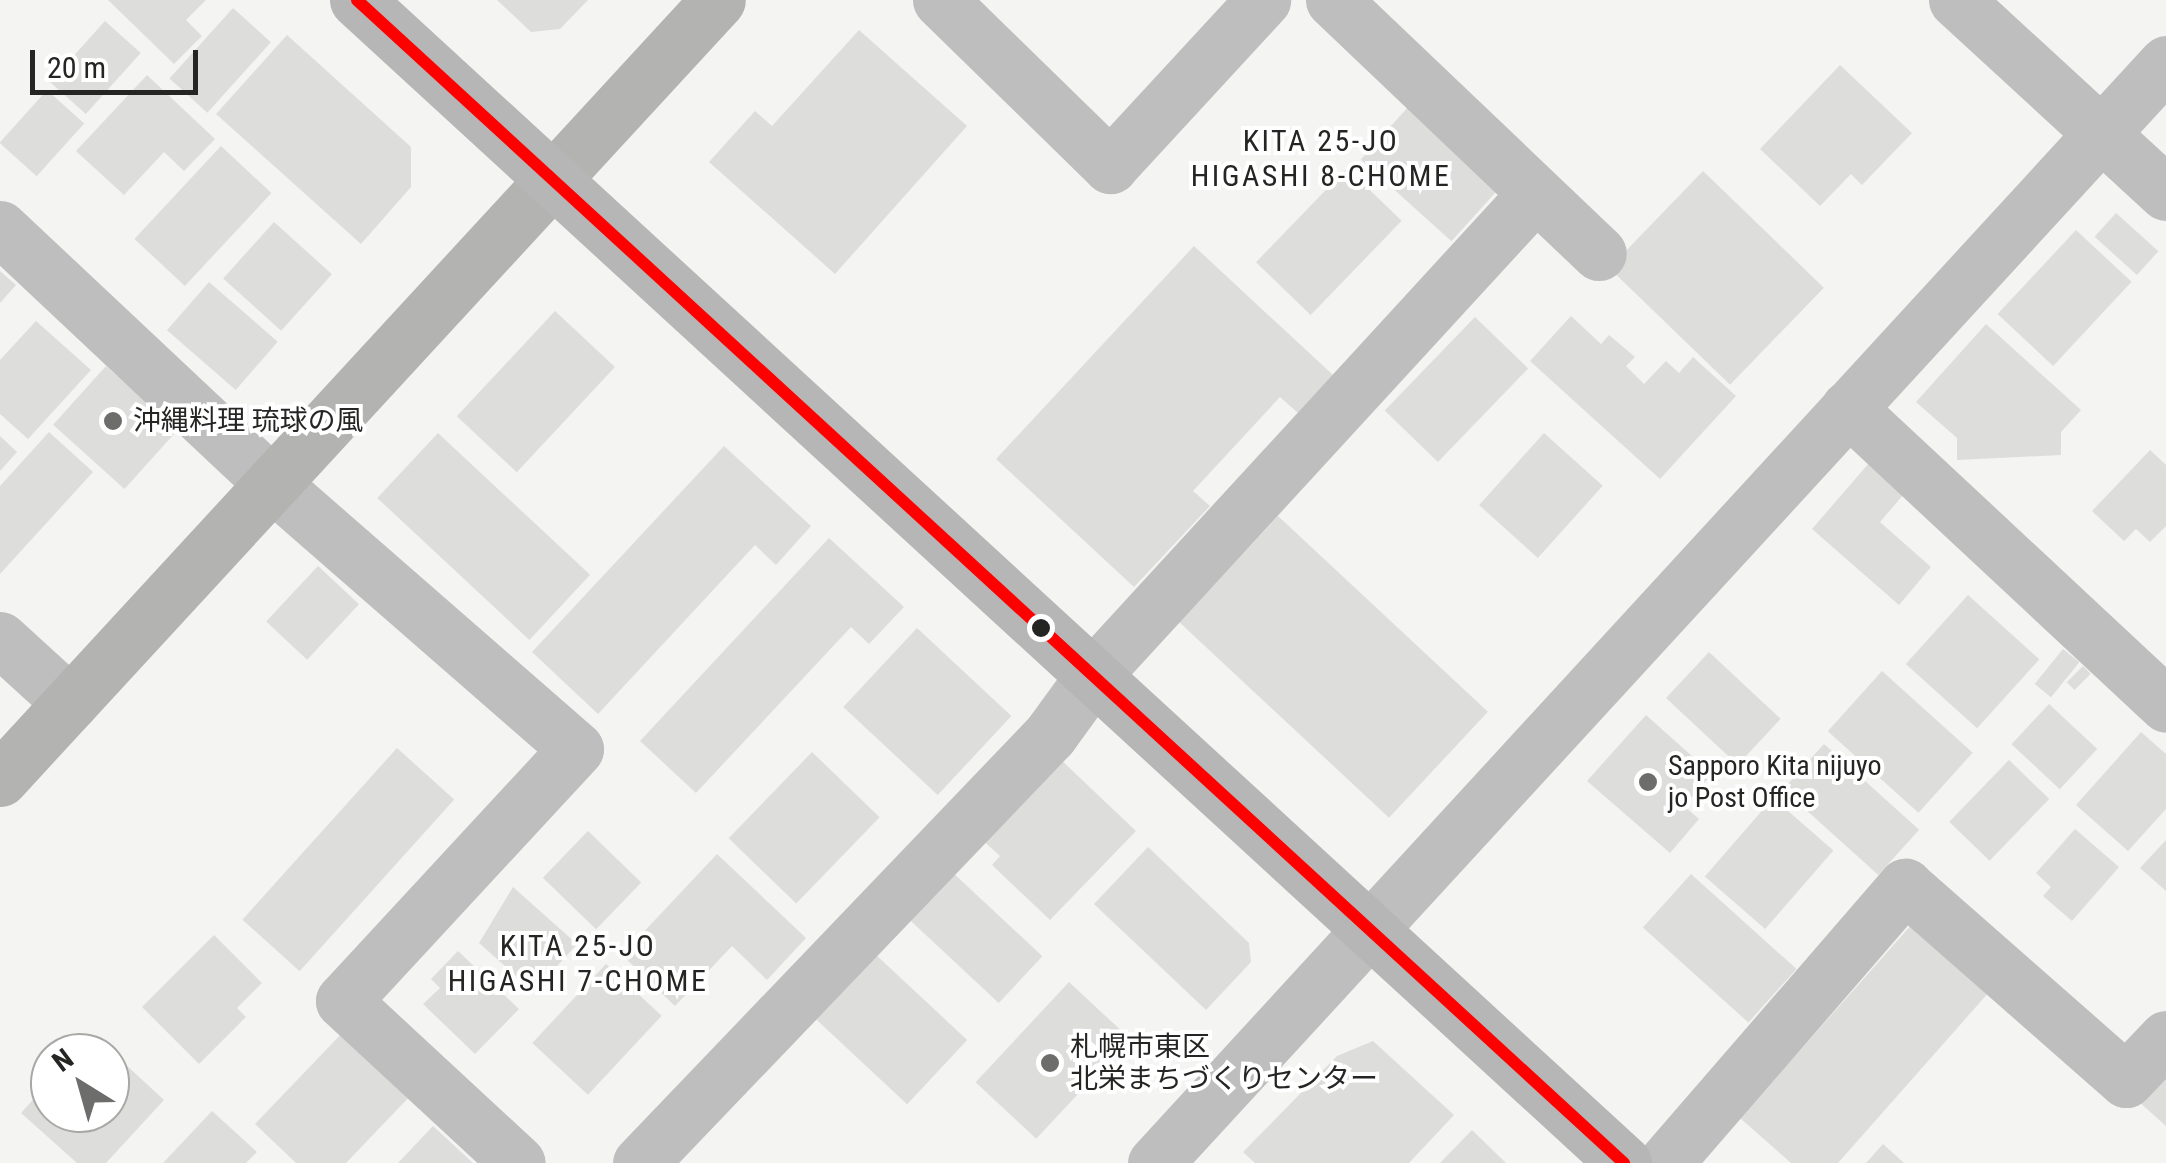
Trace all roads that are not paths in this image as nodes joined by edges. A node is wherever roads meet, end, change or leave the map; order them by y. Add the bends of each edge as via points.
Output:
1 (357, 0) edge
2 (718, 0) edge
3 (940, 0) edge
4 (1264, 0) edge
5 (1333, 0) edge
6 (1956, 0) edge
7 (2166, 63) edge
8 (2102, 133) junction
9 (552, 178) junction
10 (2166, 193) edge
11 (1535, 194) junction
12 (0, 228) edge
13 (1599, 253) dead end
14 (1848, 408) junction
15 (276, 488) junction
16 (0, 639) edge
17 (1094, 673) junction
18 (70, 703) junction
19 (2166, 706) edge
20 (0, 778) edge
21 (1369, 929) junction
22 (2166, 1038) edge
23 (518, 1163) edge
24 (640, 1163) edge
25 (1155, 1163) edge
26 (1624, 1163) edge
27 (1665, 1163) edge

1 - 9 main road
2 - 9 street
3 - 4 street via 1110,166
5 - 11 street
6 - 8 street
7 - 8 street
8 - 10 street
8 - 14 street
9 - 15 street
9 - 17 main road
11 - 13 street
11 - 17 street
12 - 15 street
14 - 19 street
14 - 21 street
15 - 18 street
15 - 23 street via 576,749 343,1001
16 - 18 street
17 - 21 main road
17 - 24 street via 1050,735
18 - 20 street
21 - 25 street
21 - 26 main road
22 - 27 street via 2126,1080 1905,886

